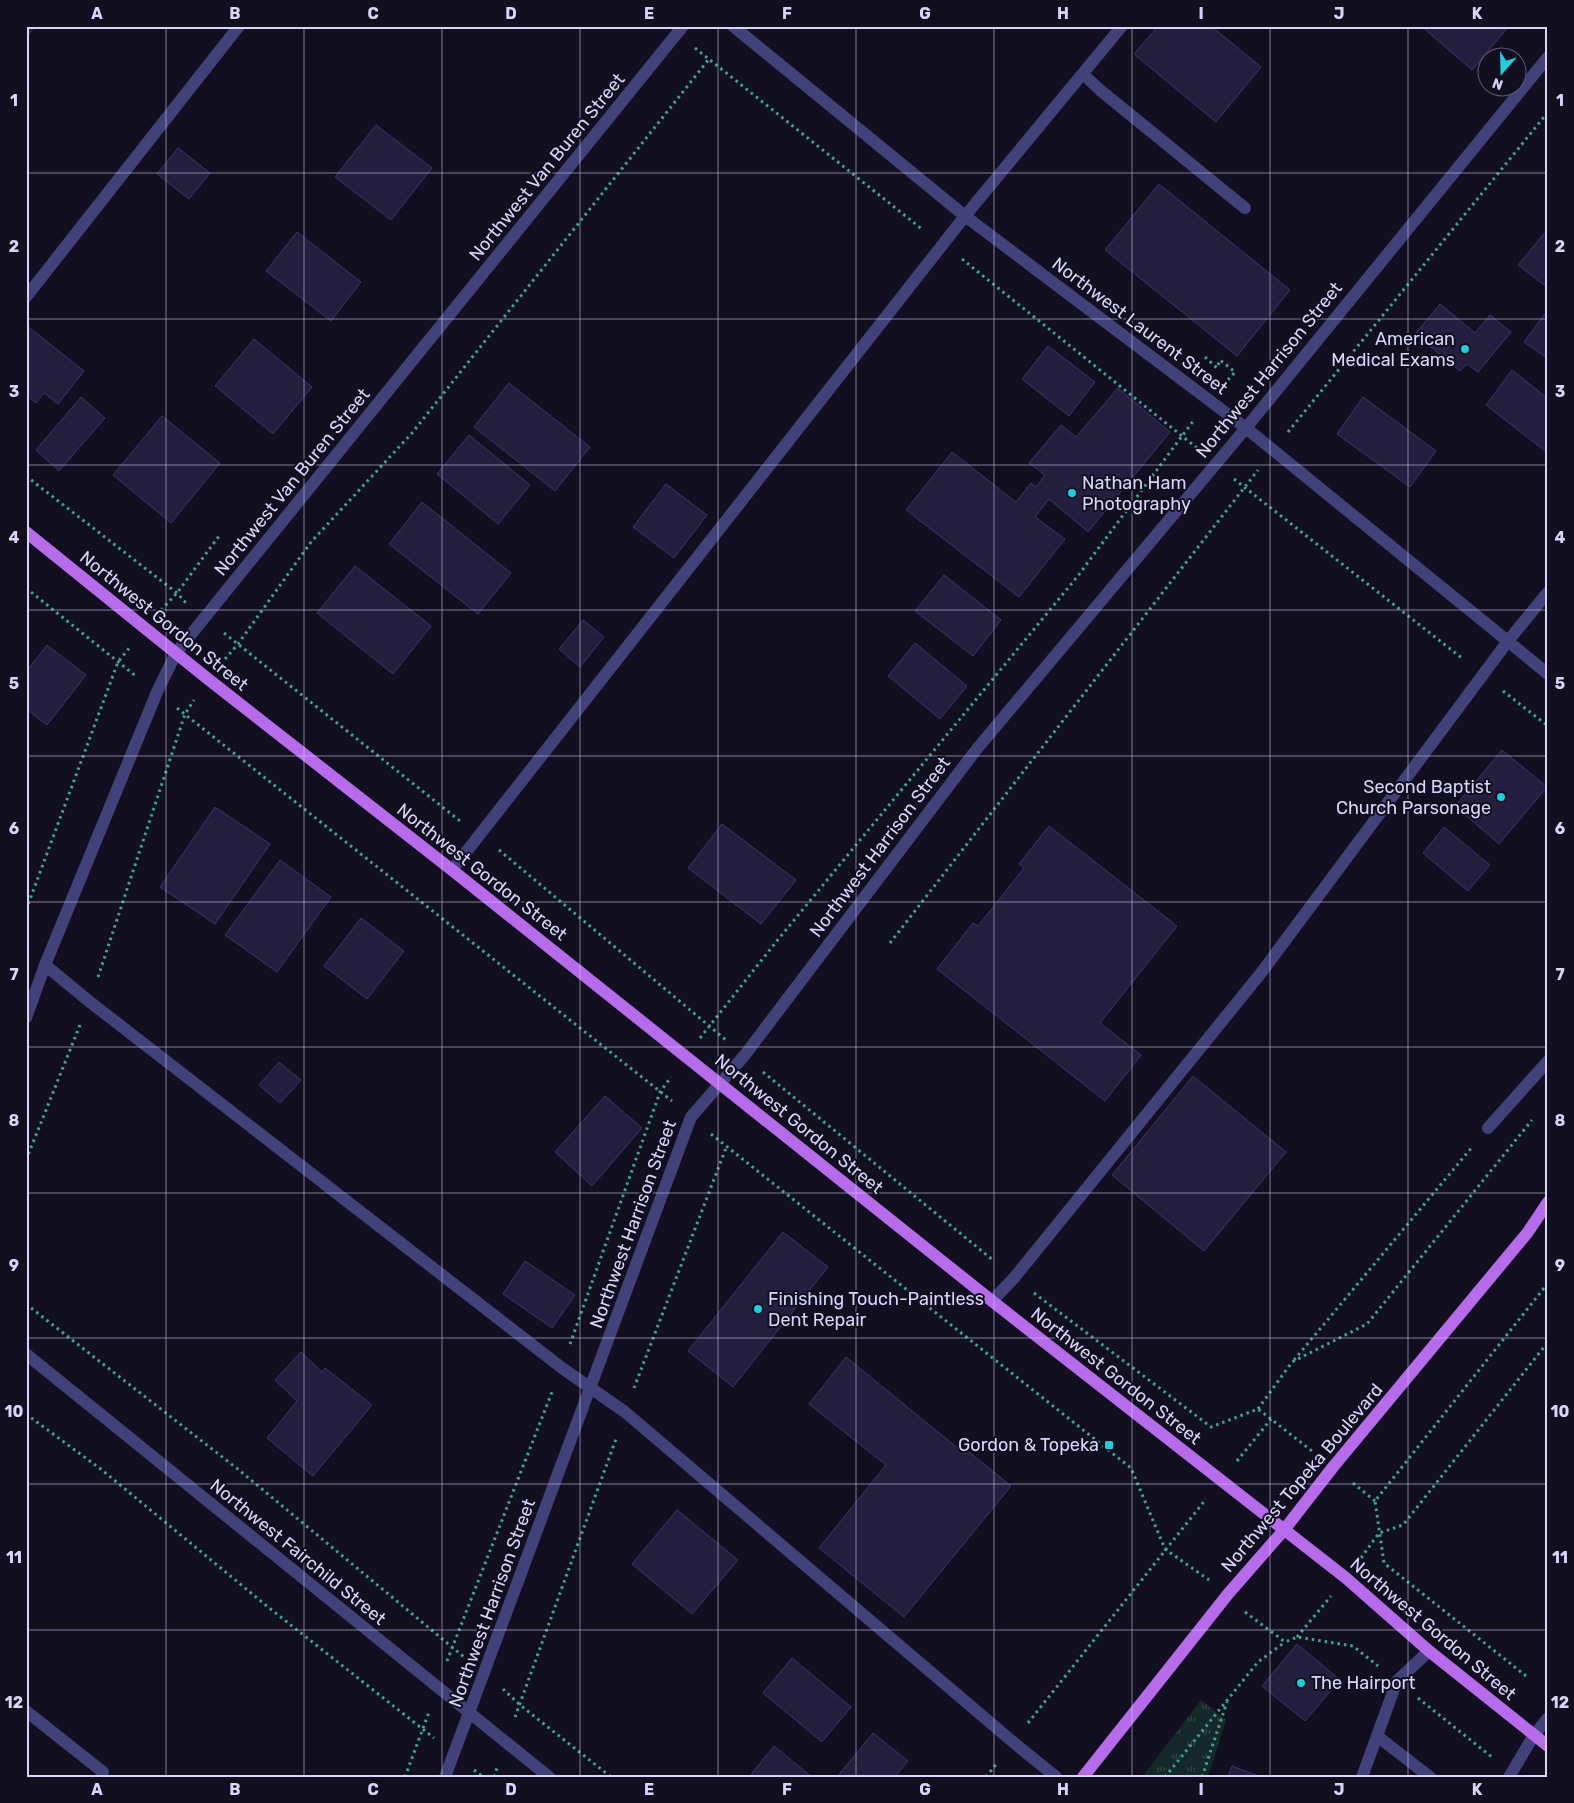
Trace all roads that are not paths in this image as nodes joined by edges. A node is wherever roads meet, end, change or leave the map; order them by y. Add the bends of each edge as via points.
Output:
1 (239, 26) edge
2 (733, 26) edge
3 (1122, 26) edge
4 (680, 30) edge
5 (1548, 57) edge
6 (1083, 74) junction
7 (1244, 208) dead end
8 (965, 216) junction
9 (26, 297) edge
10 (1246, 428) junction
11 (26, 532) edge
12 (1548, 592) edge
13 (1508, 641) junction
14 (176, 654) junction
15 (1548, 674) edge
16 (452, 870) junction
17 (45, 965) junction
18 (26, 1018) edge
19 (1548, 1061) edge
20 (719, 1082) junction
21 (1488, 1128) road end
22 (1548, 1202) edge
23 (992, 1301) junction
24 (26, 1354) edge
25 (591, 1387) junction
26 (1284, 1530) junction
27 (1428, 1651) junction
28 (26, 1711) edge
29 (470, 1713) junction
30 (1548, 1718) edge
31 (1534, 1735) junction
32 (1377, 1736) junction
33 (1548, 1746) edge
34 (105, 1775) edge
35 (445, 1777) edge
36 (549, 1777) edge
37 (1056, 1777) edge
38 (1083, 1777) edge
39 (1362, 1777) edge
40 (1430, 1777) edge
41 (1509, 1777) edge

1 - 9 street
2 - 8 street, Northwest Laurent Street
3 - 6 street
4 - 14 street, Northwest Van Buren Street
5 - 10 street, Northwest Harrison Street
6 - 7 street
6 - 8 street
8 - 10 street, Northwest Laurent Street
8 - 16 street
10 - 13 street, Northwest Laurent Street
10 - 20 street, Northwest Harrison Street via 976,750 744,1056
11 - 14 main road, Northwest Gordon Street
12 - 13 street
13 - 15 street, Northwest Laurent Street
13 - 23 street via 1261,973
14 - 16 main road, Northwest Gordon Street
14 - 17 street, Northwest Van Buren Street via 157,692
16 - 20 main road, Northwest Gordon Street
17 - 18 street, Northwest Van Buren Street
17 - 25 street via 562,1368
19 - 21 street
20 - 23 main road, Northwest Gordon Street
20 - 25 street, Northwest Harrison Street via 691,1117
22 - 26 main road, Northwest Topeka Boulevard via 1528,1232
23 - 26 main road, Northwest Gordon Street
24 - 29 street, Northwest Fairchild Street
25 - 29 street, Northwest Harrison Street
25 - 37 street via 625,1412
26 - 27 main road, Northwest Gordon Street via 1346,1578
26 - 38 main road, Northwest Topeka Boulevard via 1228,1594
27 - 31 main road, Northwest Gordon Street
27 - 32 street via 1397,1681
28 - 34 street
29 - 35 street, Northwest Harrison Street
29 - 36 street, Northwest Fairchild Street
30 - 31 street
31 - 33 main road, Northwest Gordon Street
31 - 41 street
32 - 39 street
32 - 40 street

